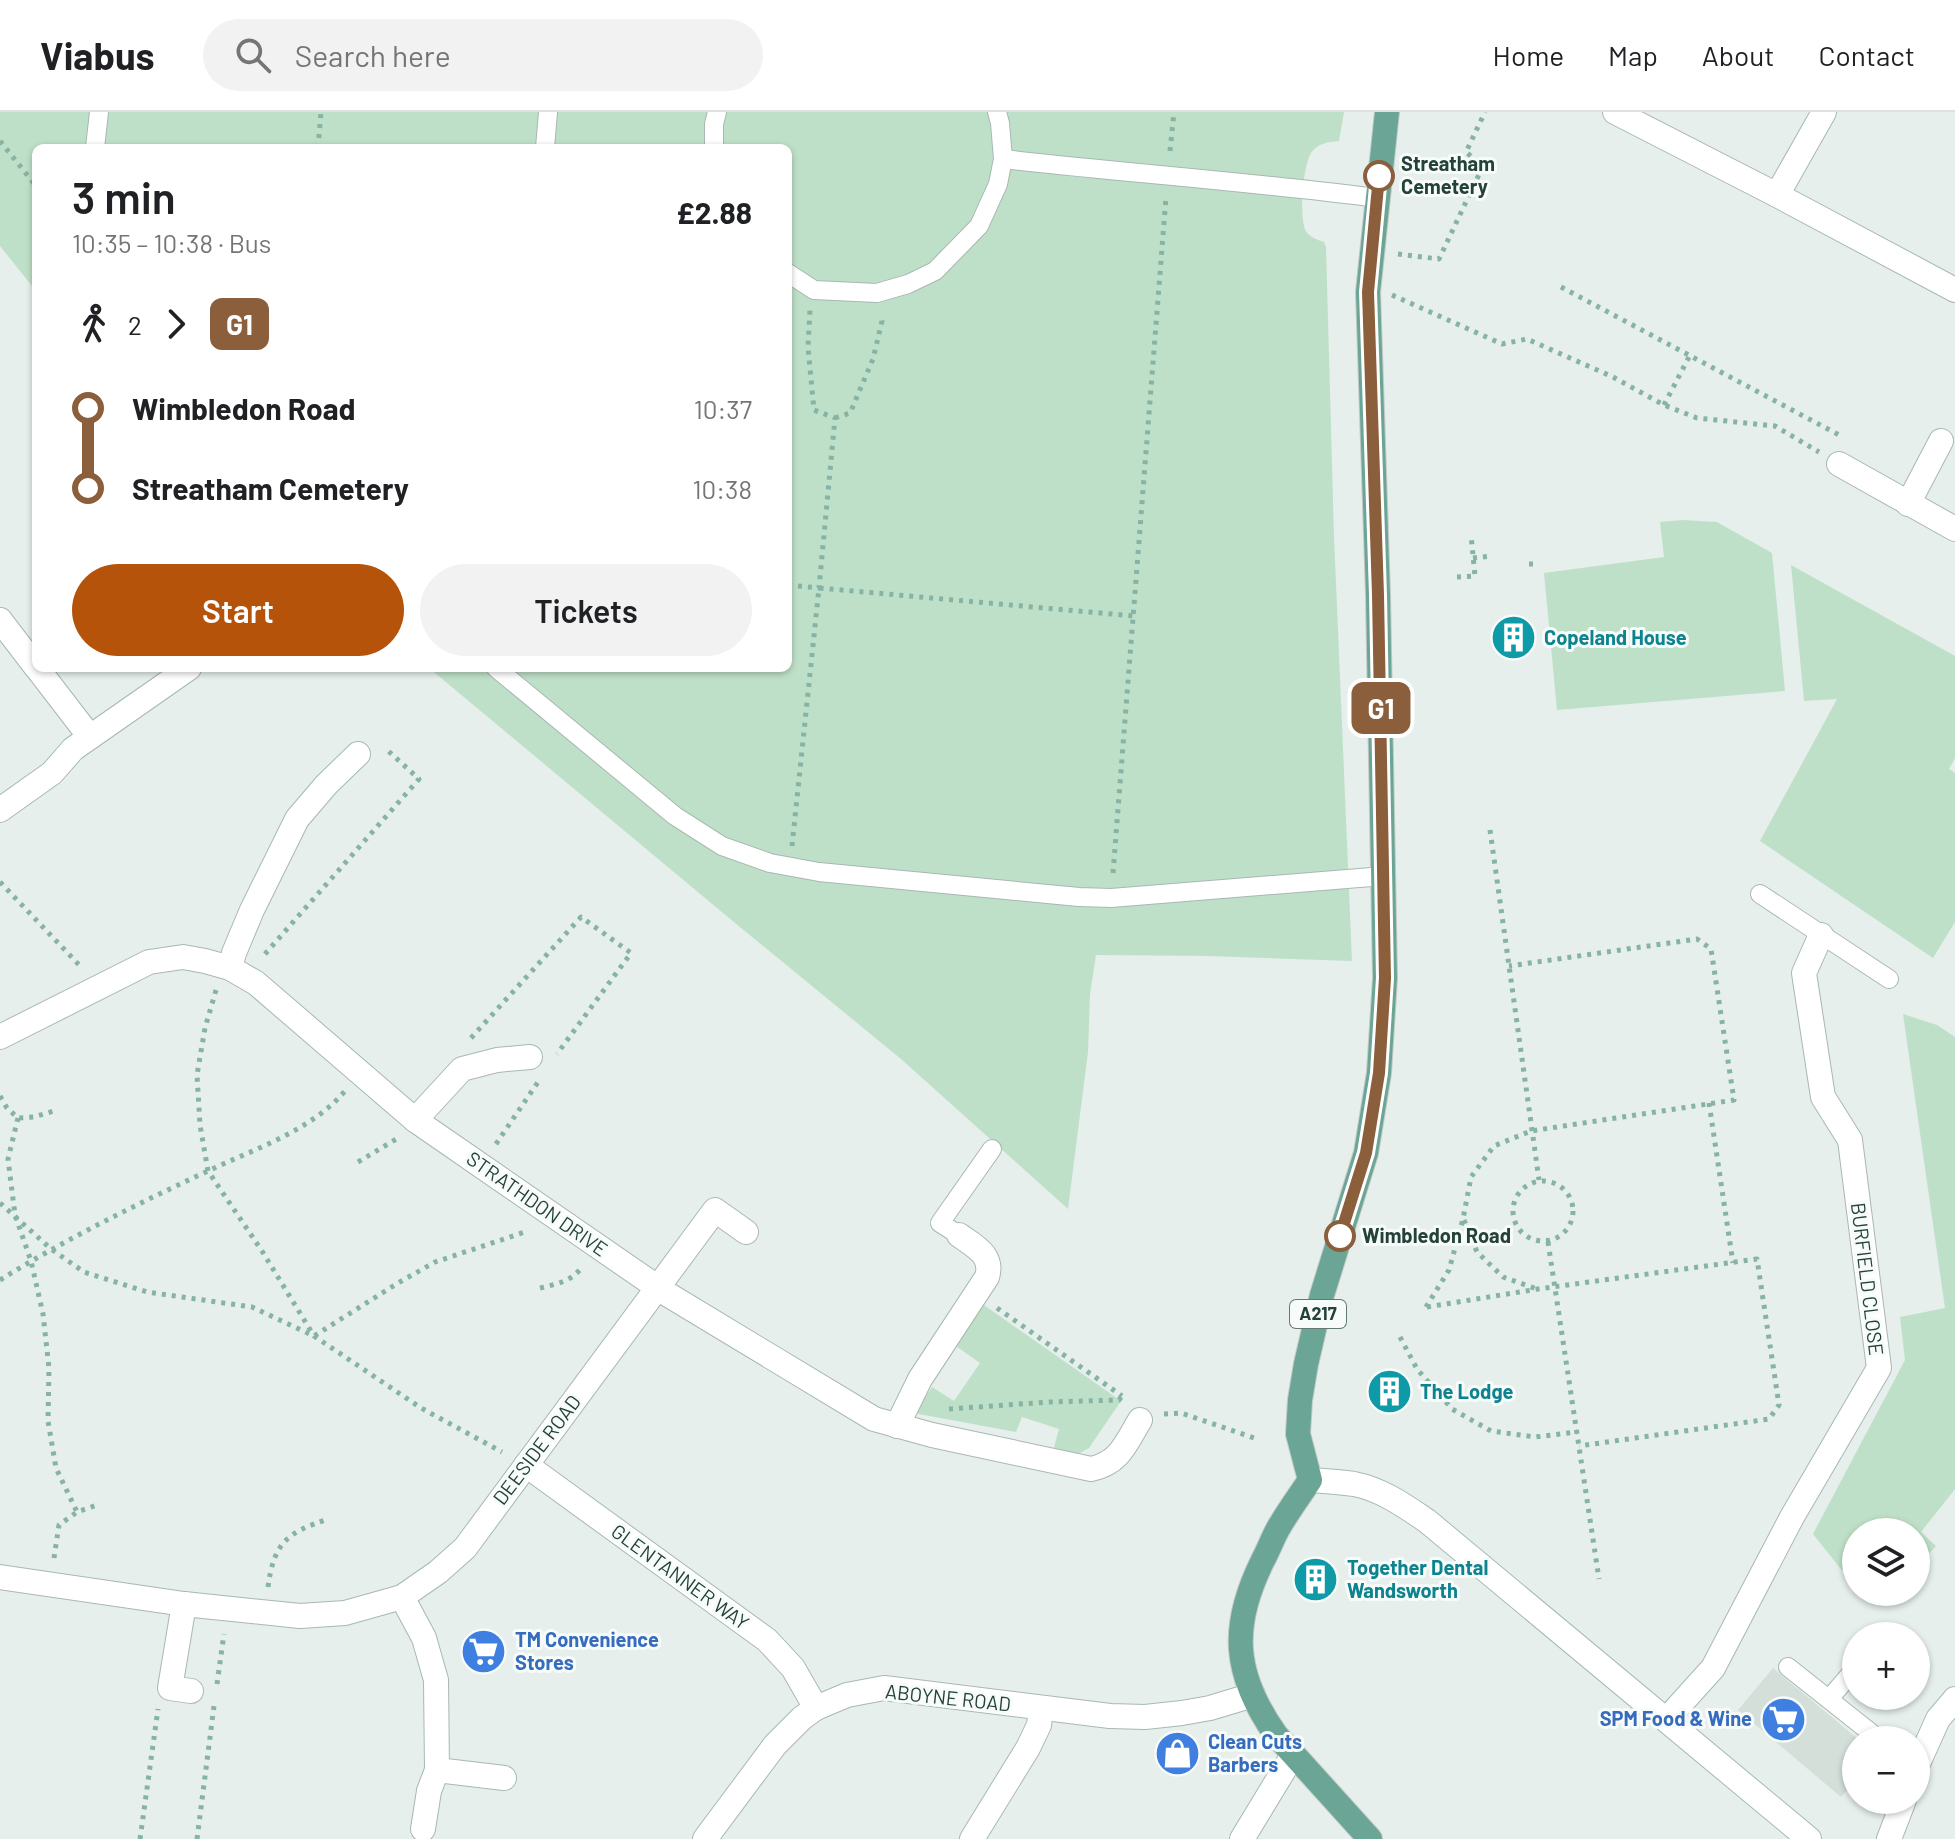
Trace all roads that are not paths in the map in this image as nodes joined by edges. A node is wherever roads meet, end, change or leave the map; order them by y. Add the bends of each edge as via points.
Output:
1 (99, 112) edge
2 (548, 112) edge
3 (717, 112) edge
4 (997, 112) edge
5 (1387, 112) edge
6 (1615, 112) edge
7 (1824, 112) edge
8 (95, 144) edge
9 (545, 144) edge
10 (714, 144) edge
11 (1003, 159) junction
12 (1777, 195) junction
13 (1377, 198) junction
14 (792, 276) edge
15 (792, 288) edge
16 (814, 290) junction
17 (1955, 290) edge
18 (1941, 441) dead end
19 (1839, 464) road end
20 (1908, 504) junction
21 (1955, 529) edge
22 (0, 620) edge
23 (32, 662) edge
24 (40, 672) edge
25 (183, 672) edge
26 (501, 672) edge
27 (90, 737) junction
28 (358, 754) road end
29 (0, 810) edge
30 (1384, 876) junction
31 (1760, 894) dead end
32 (1821, 935) junction
33 (227, 967) junction
34 (1889, 979) dead end
35 (0, 1037) edge
36 (530, 1057) dead end
37 (415, 1120) junction
38 (992, 1149) dead end
39 (746, 1232) dead end
40 (959, 1235) joint
41 (658, 1288) junction
42 (1136, 1412) road end
43 (897, 1426) junction
44 (526, 1465) junction
45 (1310, 1480) junction
46 (0, 1577) edge
47 (402, 1597) junction
48 (184, 1604) junction
49 (1788, 1667) dead end
50 (1842, 1684) edge
51 (191, 1691) dead end
52 (1253, 1695) junction
53 (1829, 1699) junction
54 (1955, 1699) edge
55 (816, 1708) junction
56 (1041, 1708) junction
57 (1667, 1719) junction
58 (1863, 1726) edge
59 (1930, 1737) edge
60 (1293, 1755) junction
61 (437, 1770) junction
62 (504, 1778) dead end
63 (1899, 1814) edge
64 (423, 1829) dead end
65 (705, 1839) edge
66 (972, 1839) edge
67 (1242, 1839) edge
68 (1370, 1839) edge
69 (1809, 1839) edge
70 (1889, 1839) edge

1 - 8 lane
2 - 9 lane
3 - 10 lane
4 - 11 lane
5 - 13 main road, A217
6 - 12 street
7 - 12 street
11 - 13 lane
11 - 16 lane via 979,226 935,271 877,293
12 - 17 street
13 - 30 main road, A217 via 1368,292
14 - 16 lane
15 - 16 lane
18 - 20 street
19 - 20 street
20 - 21 street
22 - 23 street
24 - 27 street
25 - 27 street
26 - 30 lane via 675,816 722,846 770,863 1111,898
27 - 29 street via 52,773
28 - 33 street via 297,819
30 - 45 main road, A217 via 1379,1073 1366,1153 1322,1295 1300,1400 1298,1434
31 - 32 lane
32 - 34 lane
32 - 57 street, BURFIELD CLOSE via 1804,973 1823,1097 1850,1140 1879,1368 1713,1668
33 - 35 street, STRATHDON DRIVE via 183,957 149,962
33 - 37 street, STRATHDON DRIVE via 256,983
36 - 37 street via 462,1069
37 - 41 street, STRATHDON DRIVE
38 - 40 lane via 940,1223
39 - 41 street via 715,1210
40 - 43 street via 989,1264 987,1277 920,1379
41 - 43 street, STRATHDON DRIVE via 874,1419
41 - 44 street, DEESIDE ROAD
42 - 43 street, STRATHDON DRIVE via 1115,1459 1091,1469
44 - 47 street, DEESIDE ROAD via 465,1548
44 - 55 street, GLENTANNER WAY via 767,1640 793,1668
45 - 52 main road via 1278,1529 1243,1609 1239,1640
45 - 57 street via 1370,1489 1427,1521
46 - 48 street, DEESIDE ROAD
47 - 48 street, DEESIDE ROAD via 345,1613 300,1616
47 - 61 street via 424,1638 436,1680
48 - 51 street via 170,1688
49 - 53 lane
50 - 53 lane
52 - 56 street, ABOYNE ROAD via 1210,1708 1145,1717
52 - 60 main road via 1264,1719
53 - 58 lane
54 - 59 street
55 - 56 street, ABOYNE ROAD via 884,1688
55 - 65 street, ABOYNE ROAD via 775,1745
56 - 66 street via 1028,1748
57 - 69 street
60 - 67 street
60 - 68 main road
61 - 62 street
61 - 64 street
63 - 70 street

